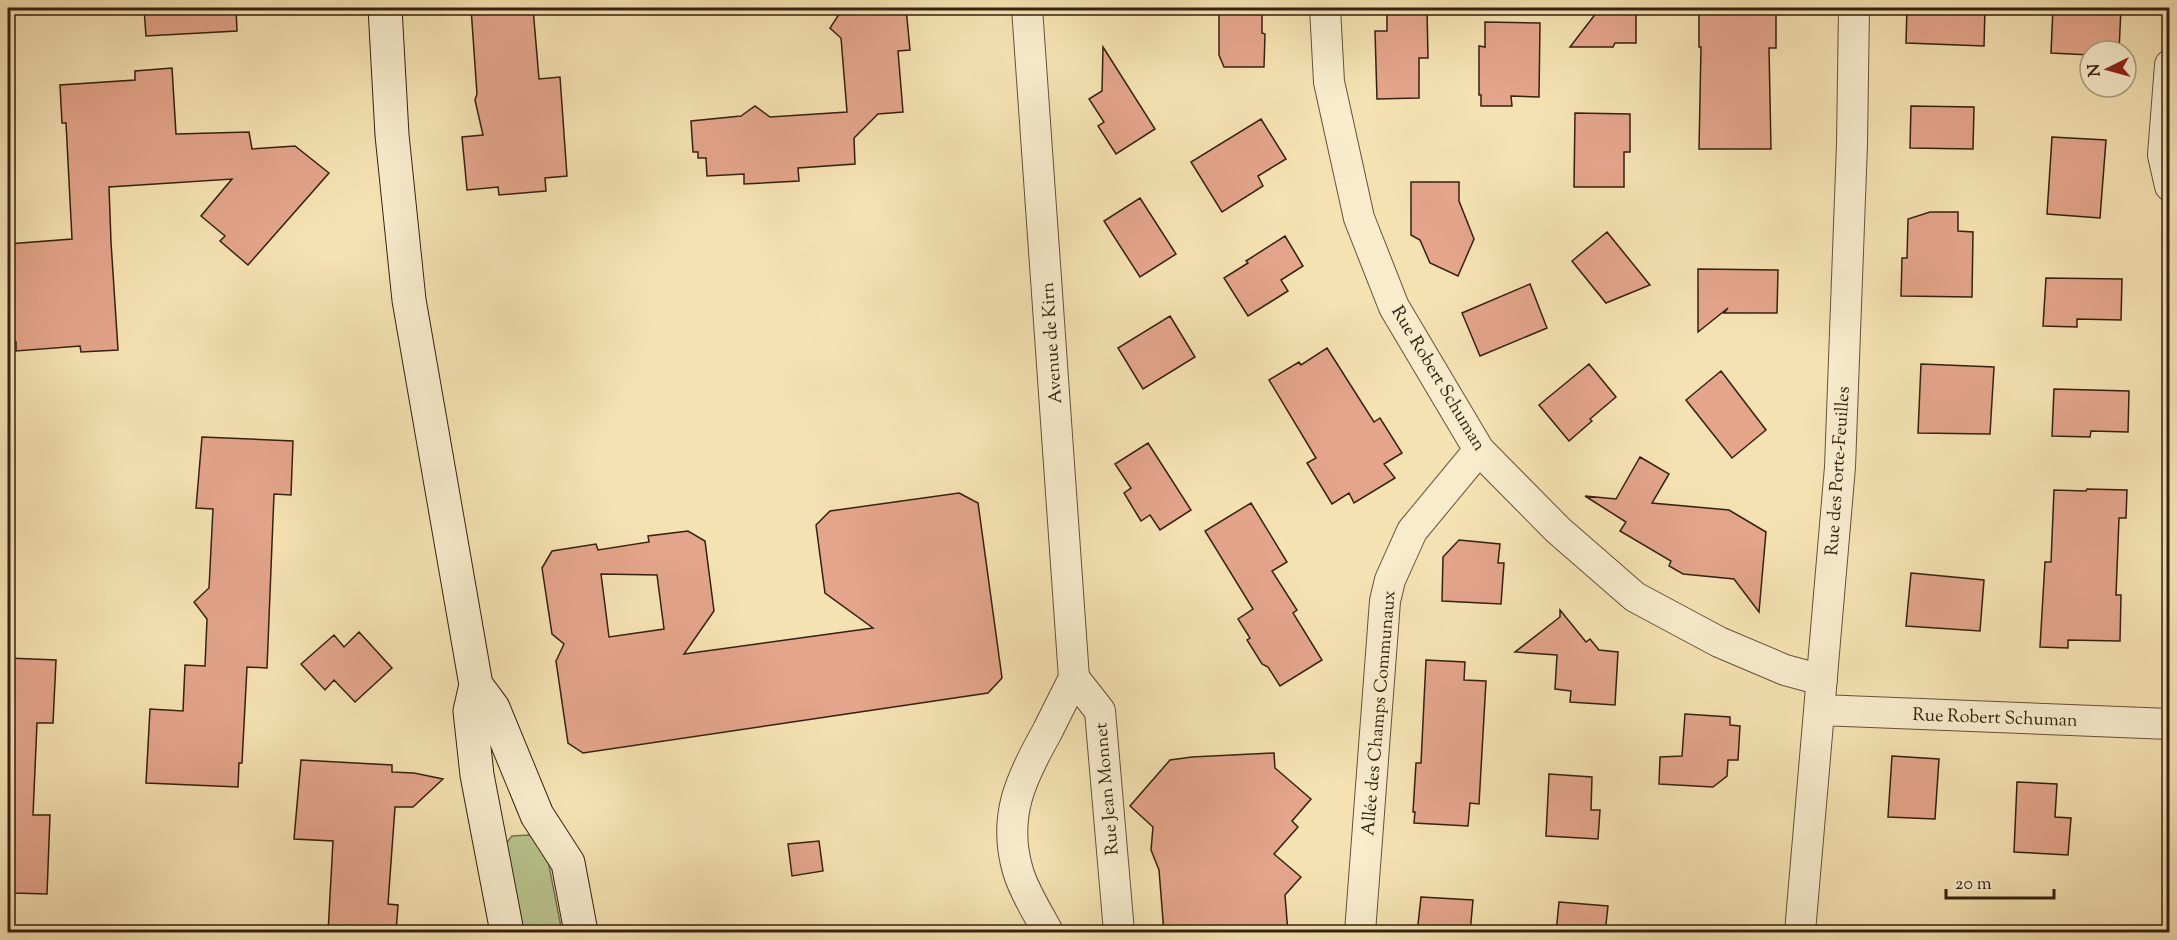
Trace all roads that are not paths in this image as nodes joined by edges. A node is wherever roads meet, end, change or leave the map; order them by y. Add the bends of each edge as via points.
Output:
1 (385, 8) edge
2 (1027, 8) edge
3 (1325, 8) edge
4 (1854, 8) edge
5 (2169, 65) edge
6 (2169, 186) edge
7 (1479, 450) junction
8 (1074, 678) junction
9 (1822, 680) junction
10 (476, 685) junction
11 (1820, 710) junction
12 (2169, 724) edge
13 (540, 820) junction
14 (489, 837) junction
15 (507, 933) edge
16 (581, 933) edge
17 (1048, 933) edge
18 (1119, 933) edge
19 (1360, 933) edge
20 (1800, 933) edge

1 - 10 street via 393,147 409,300
2 - 8 street, Avenue de Kirn
3 - 7 street, Rue Robert Schuman via 1329,82 1359,218 1394,307
4 - 9 street, Rue des Porte-Feuilles via 1840,467
5 - 6 street via 2163,155
7 - 9 street, Rue Robert Schuman via 1558,530 1635,597 1719,642 1785,670
7 - 19 street, Allée des Champs Communaux via 1412,531 1390,580 1384,613
8 - 17 street via 1026,770 1012,814 1012,844 1018,871
8 - 18 street, Rue Jean Monnet via 1100,711
9 - 11 street, Rue des Porte-Feuilles
10 - 13 street via 493,708
10 - 14 street via 470,711
11 - 12 street, Rue Robert Schuman
11 - 20 street, Rue des Porte-Feuilles
13 - 14 street via 513,822
13 - 16 street via 568,863
14 - 15 street

